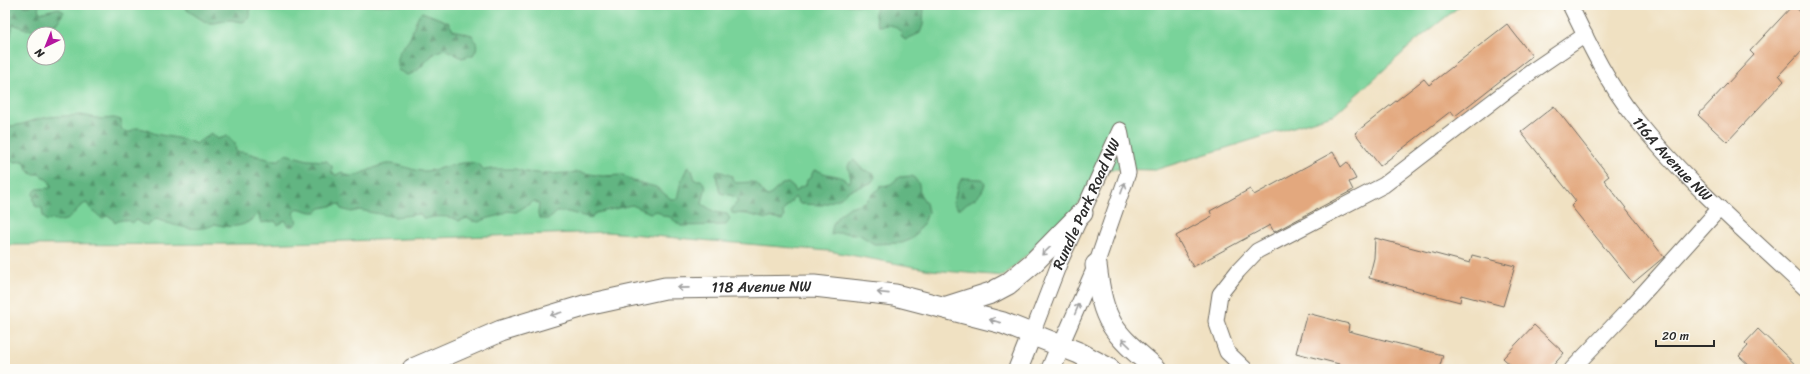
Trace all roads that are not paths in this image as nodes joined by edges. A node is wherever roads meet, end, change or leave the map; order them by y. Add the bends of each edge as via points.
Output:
1 (1570, 5) edge
2 (1585, 35) junction
3 (1720, 208) junction
4 (1082, 213) junction
5 (1096, 264) junction
6 (1805, 288) edge
7 (947, 307) junction
8 (1032, 334) junction
9 (1061, 345) junction
10 (413, 369) edge
11 (1018, 369) edge
12 (1051, 369) edge
13 (1109, 369) edge
14 (1156, 369) edge
15 (1245, 369) edge
16 (1572, 369) edge

1 - 2 street, 116A Avenue NW
2 - 3 street, 116A Avenue NW via 1596,59 1634,118 1680,172
2 - 15 street via 1535,69 1384,185 1257,251 1220,294 1216,321 1227,352
3 - 6 street, 116A Avenue NW
3 - 16 street
5 -> 4 street, Rundle Park Road NW via 1128,173 1120,130
4 -> 7 main road via 1008,284 991,293
4 - 8 street, Rundle Park Road NW
9 -> 5 street, Rundle Park Road NW
14 -> 5 main road via 1124,341 1107,317 1102,303
8 -> 7 main road, 118 Avenue NW
7 -> 10 main road, 118 Avenue NW via 895,295 814,286 665,288 587,305 501,331
8 - 9 main road, 118 Avenue NW
8 - 11 street
9 - 12 street
9 - 13 main road, 118 Avenue NW

